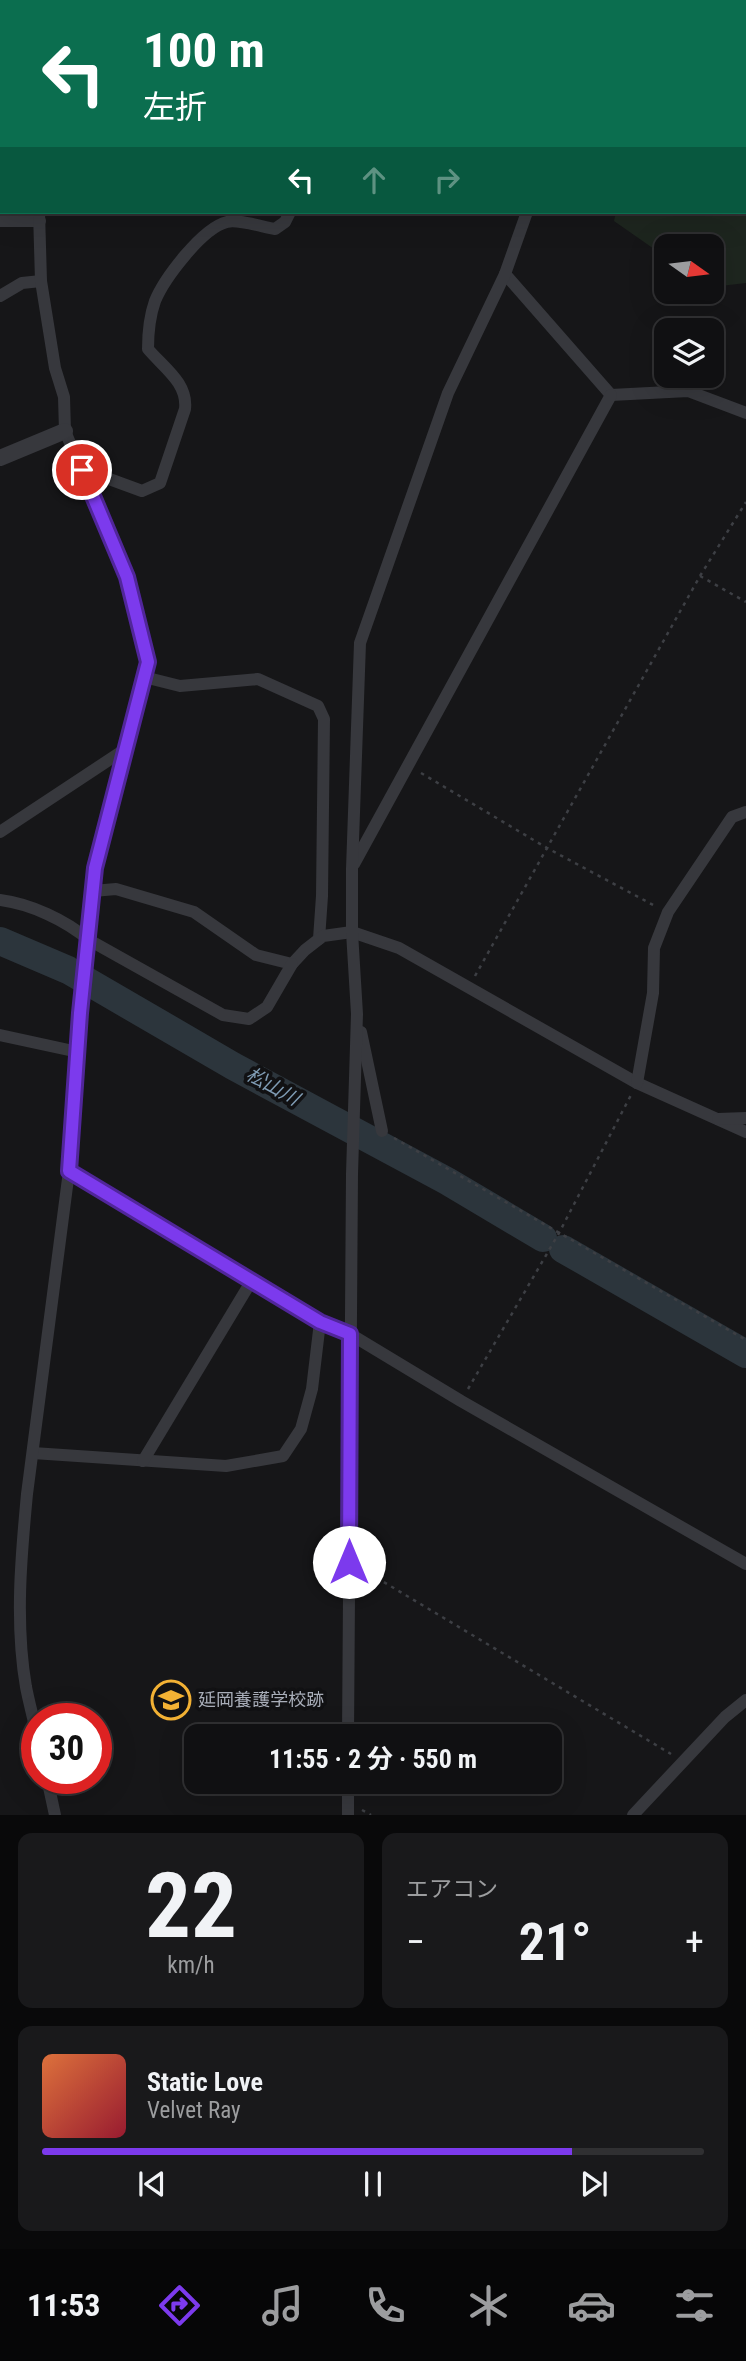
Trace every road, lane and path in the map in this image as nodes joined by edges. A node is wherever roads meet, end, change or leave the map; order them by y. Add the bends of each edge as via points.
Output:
1 (289, 214) edge
2 (526, 214) edge
3 (40, 216) edge
4 (0, 221) edge
5 (505, 274) junction
6 (41, 281) junction
7 (0, 296) edge
8 (611, 395) junction
9 (746, 413) edge
10 (65, 431) junction
11 (0, 458) edge
12 (82, 470) junction
13 (746, 502) edge
14 (700, 576) junction
15 (746, 602) edge
16 (144, 677) junction
17 (127, 748) junction
18 (407, 765) junction
19 (746, 812) edge
20 (0, 832) edge
21 (547, 848) junction
22 (352, 869) junction
23 (93, 891) junction
24 (0, 900) edge
25 (668, 912) junction
26 (352, 932) junction
27 (319, 939) junction
28 (89, 940) junction
29 (292, 964) junction
30 (469, 988) junction
31 (357, 1014) junction
32 (0, 1035) edge
33 (78, 1052) junction
34 (637, 1083) junction
35 (746, 1118) edge
36 (717, 1119) junction
37 (382, 1131) joint
38 (746, 1132) edge
39 (69, 1171) junction
40 (559, 1233) junction
41 (252, 1280) junction
42 (320, 1322) junction
43 (350, 1334) junction
44 (746, 1340) edge
45 (461, 1401) junction
46 (33, 1453) junction
47 (142, 1461) junction
48 (349, 1562) junction
49 (746, 1564) edge
50 (746, 1700) edge
51 (30, 1703) edge
52 (348, 1724) edge
53 (683, 1761) junction
54 (50, 1794) edge
55 (348, 1794) edge
56 (55, 1815) edge
57 (348, 1815) edge
58 (633, 1815) edge

1 - 12 street via 275,229 229,221 215,227 189,251 156,299 148,326 148,349 186,396 160,483 142,491
2 - 5 street
3 - 4 street
3 - 6 street
5 - 8 street
5 - 22 street via 448,393 360,643
6 - 7 street via 22,283
6 - 10 street via 64,397
8 - 9 street via 688,391
8 - 18 street
10 - 11 street
10 - 12 street
12 - 16 street via 127,577 148,662
13 - 14 path
14 - 15 path
14 - 21 path
16 - 17 street
16 - 27 street via 180,686 258,679 318,706 324,719
17 - 20 street
17 - 23 street via 108,810
18 - 21 path
18 - 22 street
19 - 25 street via 732,817
21 - 25 path
21 - 30 path
22 - 26 street
23 - 28 street
23 - 29 street via 116,889 194,912 256,955
24 - 28 street via 71,925
25 - 34 street via 654,948 653,993
26 - 27 street
26 - 30 street via 399,948
26 - 31 street
27 - 29 street
28 - 29 street via 223,1015 249,1019 267,1007
28 - 33 street
30 - 34 street
31 - 37 street
31 - 43 street
32 - 33 street
33 - 39 street
34 - 36 street
34 - 40 path
35 - 36 street
36 - 38 street
37 - 40 path
39 - 41 street
39 - 46 street
40 - 44 path
40 - 45 path
41 - 42 street
41 - 47 street
42 - 43 street
42 - 47 street via 312,1389 301,1429 283,1456 226,1466
43 - 45 street
43 - 48 street
45 - 49 street
46 - 47 street
46 - 51 street via 22,1543 21,1615
48 - 52 street
48 - 53 path
50 - 53 street
53 - 58 street
54 - 56 street
55 - 57 street

